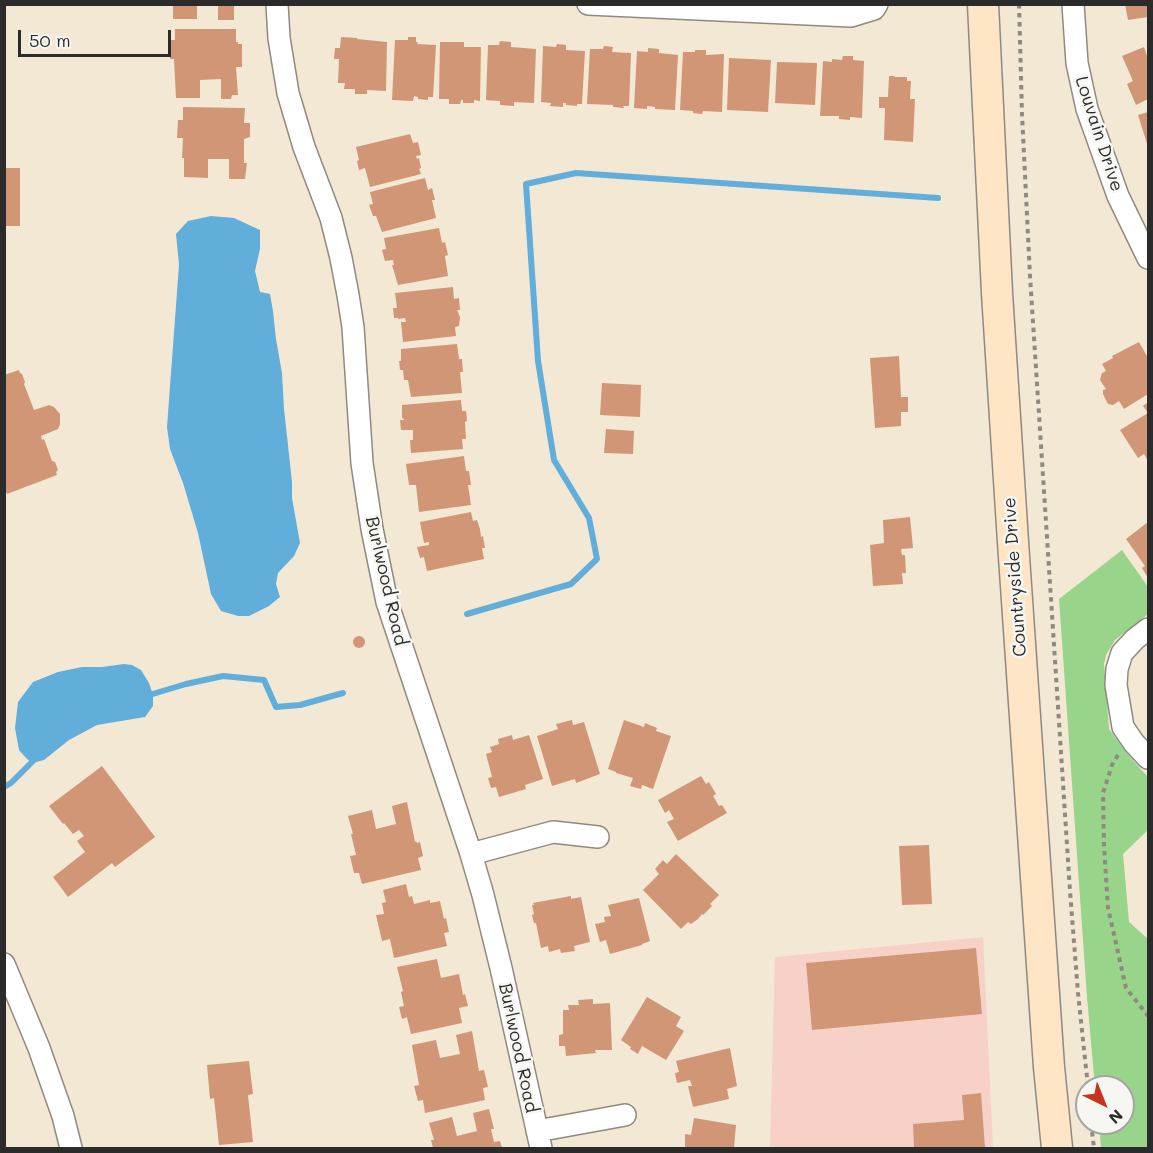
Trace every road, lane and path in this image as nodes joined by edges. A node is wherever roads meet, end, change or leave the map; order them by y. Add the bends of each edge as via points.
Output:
1 (277, 4) edge
2 (588, 4) edge
3 (877, 4) edge
4 (983, 4) edge
5 (1019, 4) edge
6 (1073, 4) edge
7 (1149, 258) edge
8 (1149, 629) edge
9 (1121, 749) dead end
10 (1149, 758) edge
11 (598, 837) dead end
12 (471, 854) junction
13 (4, 964) edge
14 (1149, 1016) edge
15 (1087, 1075) edge
16 (625, 1115) dead end
17 (539, 1140) edge
18 (71, 1149) edge
19 (1057, 1149) edge

1 - 12 street, Burlwood Road via 283,65 295,120 331,218 346,286 353,327 362,463 387,602
2 - 3 street via 851,16 874,9
4 - 19 main road, Countryside Drive via 1013,542
5 - 15 path via 1030,276 1070,891
6 - 7 street, Louvain Drive via 1077,63 1087,109 1118,196
8 - 10 street via 1122,653 1116,685 1123,727
9 - 14 path via 1103,793 1108,908 1126,988
11 - 12 street via 553,832
12 - 17 street, Burlwood Road
13 - 18 street via 39,1048
16 - 17 street

